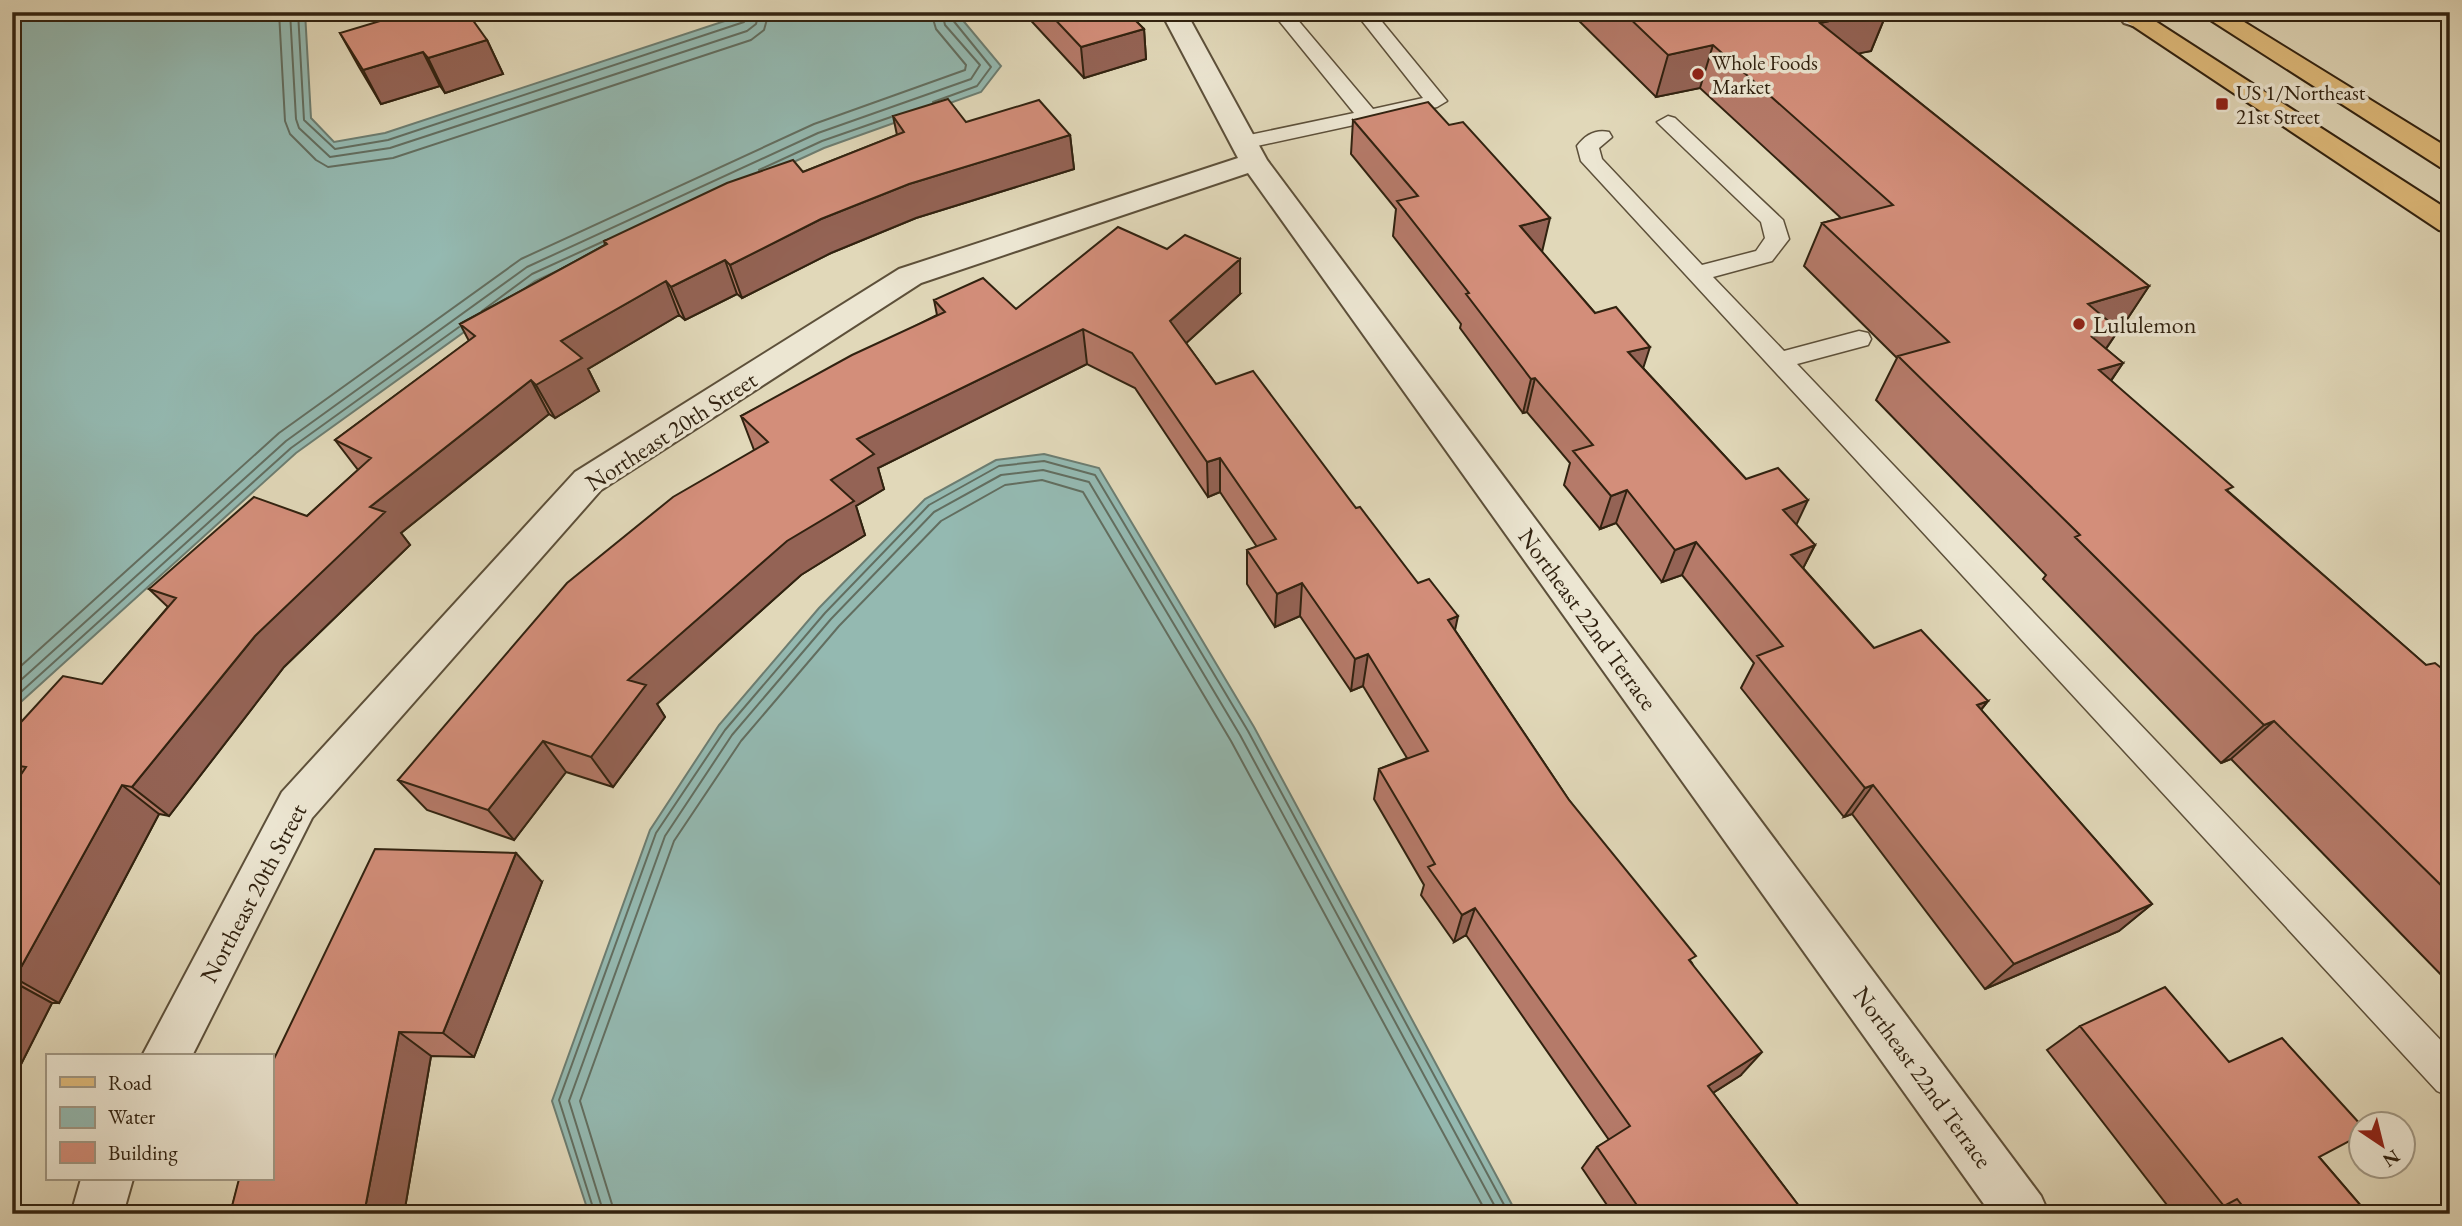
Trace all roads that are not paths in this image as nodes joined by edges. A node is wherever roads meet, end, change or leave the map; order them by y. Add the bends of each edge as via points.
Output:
1 (1173, 12) edge
2 (1281, 12) edge
3 (1364, 12) edge
4 (2210, 12) edge
5 (2139, 14) edge
6 (1368, 116) junction
7 (1668, 122) dead end
8 (1601, 137) dead end
9 (1248, 153) junction
10 (2450, 161) edge
11 (2450, 224) edge
12 (1697, 274) junction
13 (1859, 339) dead end
14 (1778, 361) junction
15 (167, 1054) edge
16 (2450, 1078) edge
17 (107, 1180) edge
18 (97, 1214) edge
19 (2023, 1214) edge

1 - 9 street, Northeast 22nd Terrace
2 - 6 lane
3 - 6 lane via 1437,101
4 - 10 main road
5 - 11 main road
6 - 9 lane
7 - 12 lane via 1772,220 1777,239 1764,256
8 - 12 lane via 1588,146 1592,160
9 - 15 street, Northeast 20th Street via 910,276 588,481 297,805
9 - 19 street, Northeast 22nd Terrace
12 - 14 lane
13 - 14 lane
14 - 16 lane
17 - 18 street

